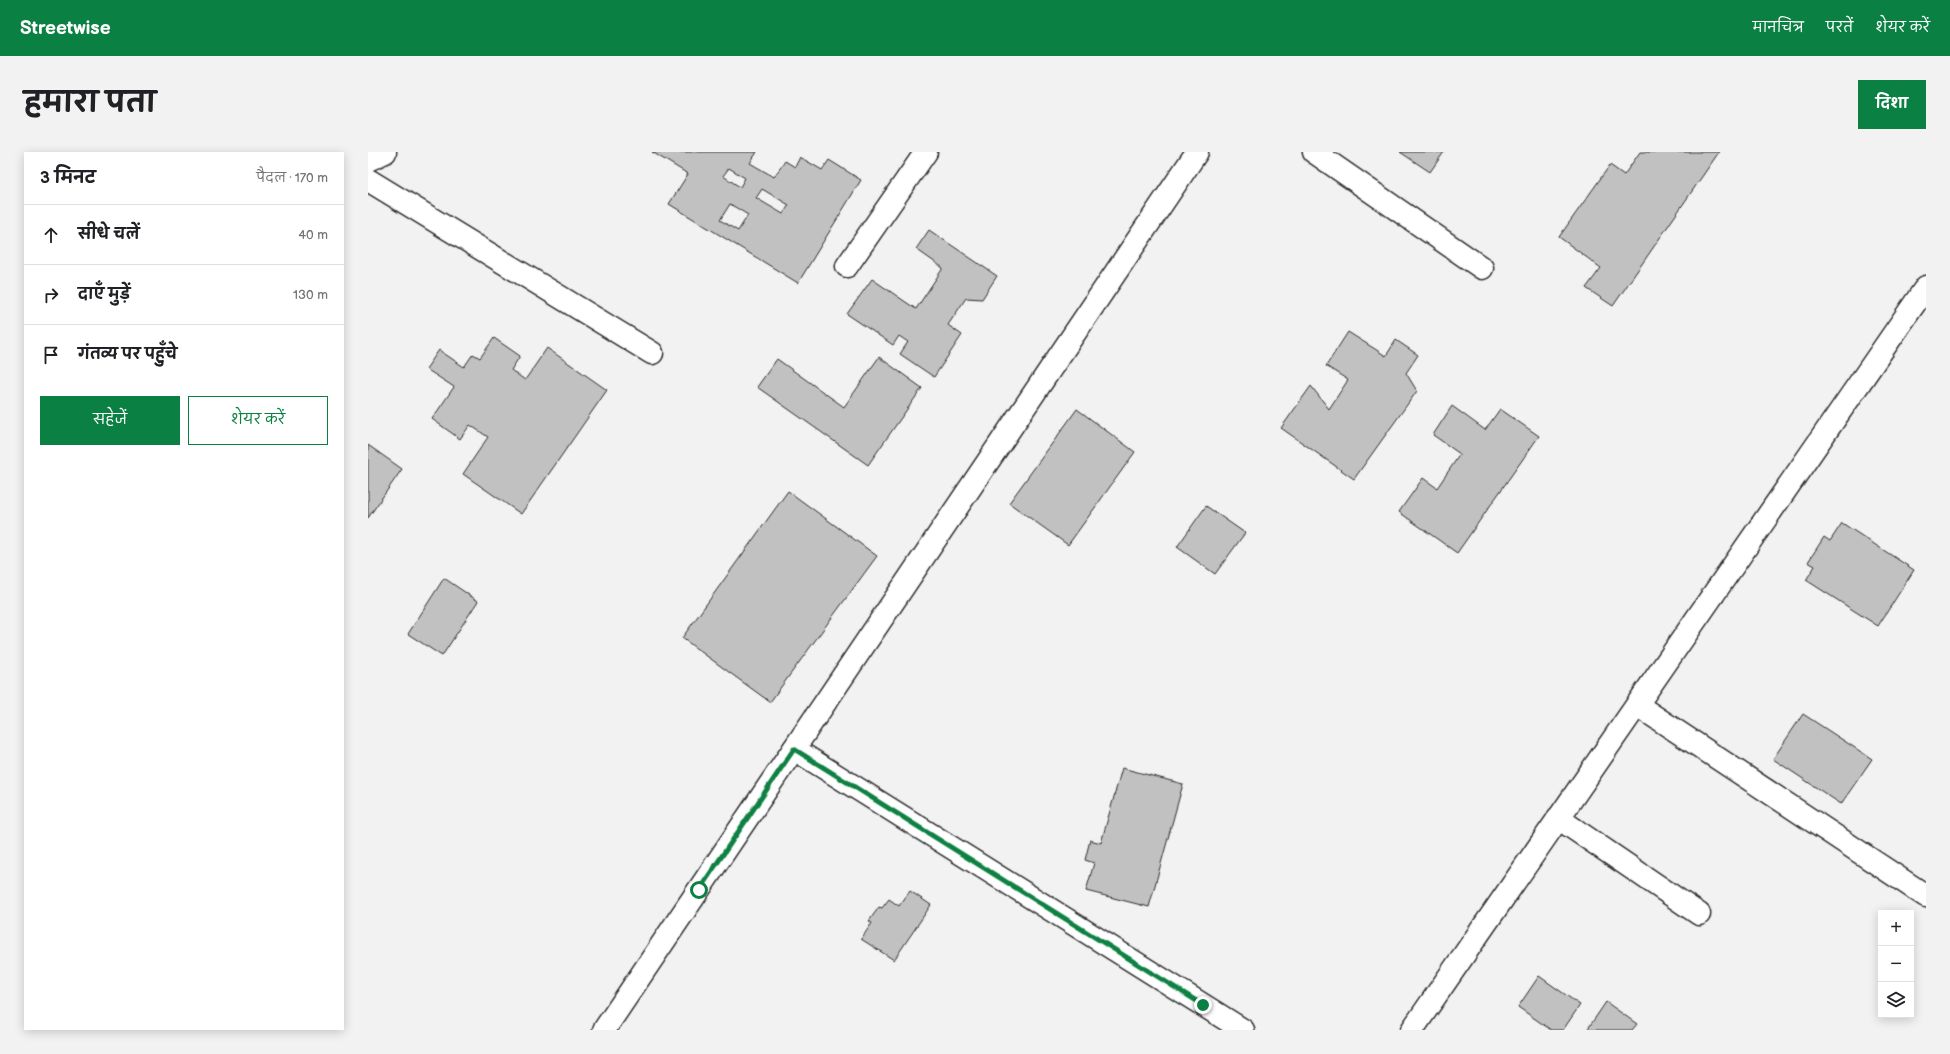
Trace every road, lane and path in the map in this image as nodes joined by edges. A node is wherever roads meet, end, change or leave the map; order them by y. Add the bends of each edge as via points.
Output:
1 (386, 152) edge
2 (926, 152) edge
3 (1197, 152) edge
4 (1314, 152) edge
5 (368, 160) edge
6 (368, 180) edge
7 (847, 266) dead end
8 (1482, 268) dead end
9 (1926, 287) edge
10 (652, 353) dead end
11 (1637, 704) junction
12 (794, 749) junction
13 (1558, 818) junction
14 (1926, 896) edge
15 (1699, 914) dead end
16 (604, 1030) edge
17 (1243, 1030) edge
18 (1412, 1030) edge

1 - 5 street
2 - 7 street
3 - 12 street
4 - 8 street
6 - 10 street
9 - 11 street
11 - 13 street
11 - 14 street
12 - 16 street
12 - 17 street
13 - 15 street
13 - 18 street

